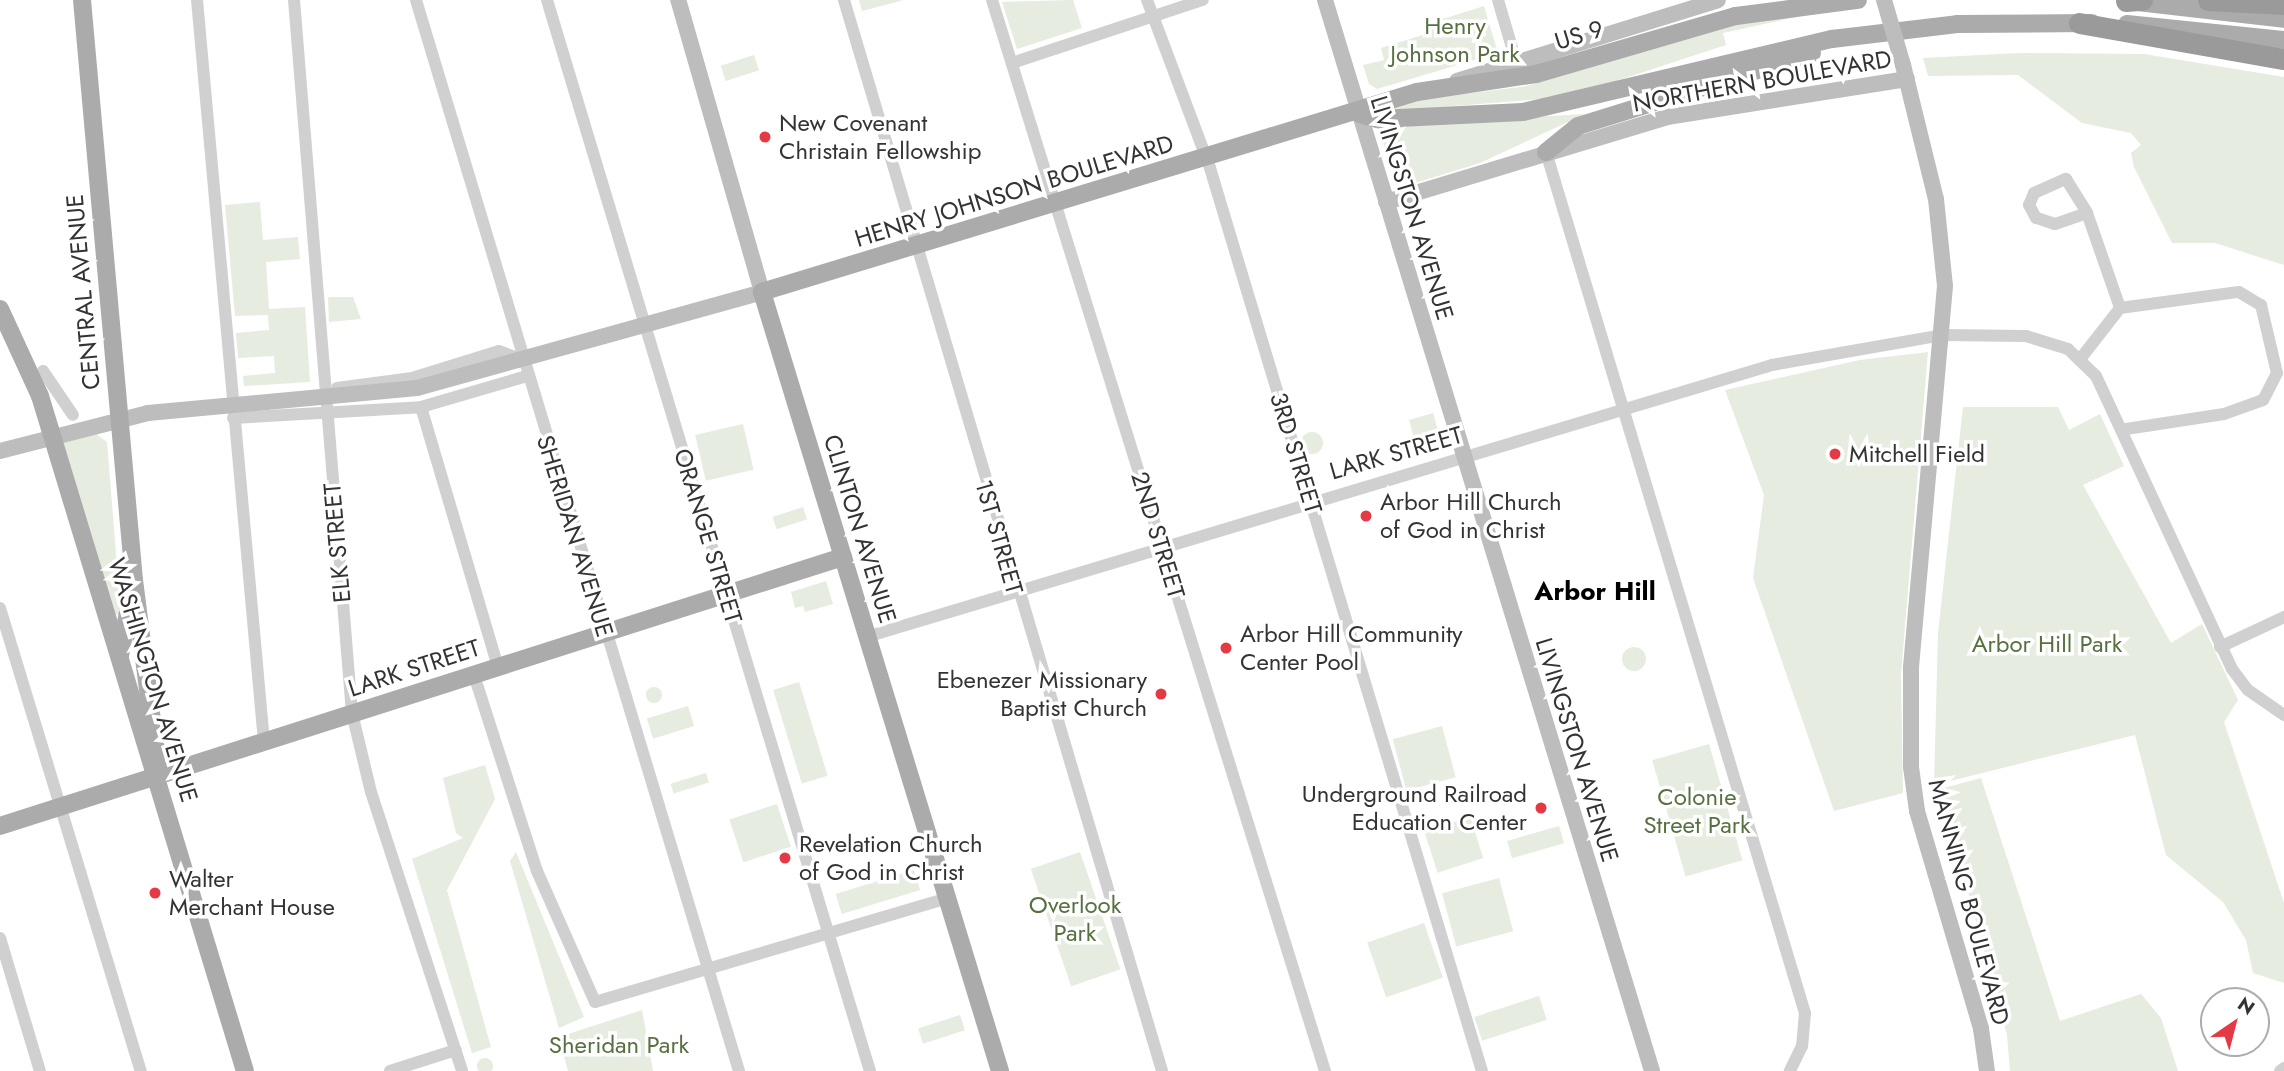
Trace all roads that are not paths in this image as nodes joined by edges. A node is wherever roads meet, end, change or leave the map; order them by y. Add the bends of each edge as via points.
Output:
1 (82, 0) edge
2 (197, 0) edge
3 (294, 0) edge
4 (416, 0) edge
5 (547, 0) edge
6 (678, 0) edge
7 (844, 0) edge
8 (992, 0) edge
9 (1147, 0) edge
10 (1203, 0) edge
11 (1325, 0) edge
12 (1498, 0) edge
13 (1718, 0) edge
14 (1858, 0) edge
15 (1884, 0) edge
16 (2118, 0) edge
17 (2142, 0) edge
18 (2208, 0) edge
19 (2126, 1) edge
20 (1693, 4) edge
21 (2284, 4) edge
22 (1152, 16) junction
23 (2284, 19) edge
24 (2079, 23) junction
25 (1870, 33) junction
26 (2284, 40) edge
27 (2284, 59) edge
28 (1516, 61) junction
29 (1012, 63) junction
30 (1905, 72) junction
31 (1436, 89) junction
32 (1360, 114) junction
33 (1546, 152) junction
34 (1205, 158) junction
35 (1386, 202) junction
36 (1054, 204) junction
37 (2087, 213) junction
38 (915, 247) junction
39 (762, 292) junction
40 (2120, 308) junction
41 (0, 309) edge
42 (645, 321) junction
43 (1943, 335) junction
44 (2081, 358) junction
45 (525, 368) junction
46 (43, 371) dead end
47 (324, 390) junction
48 (231, 398) junction
49 (421, 407) junction
50 (326, 411) junction
51 (1624, 411) junction
52 (73, 415) dead end
53 (119, 416) junction
54 (233, 418) junction
55 (2126, 429) junction
56 (50, 435) junction
57 (0, 451) edge
58 (1466, 459) junction
59 (1311, 503) junction
60 (1162, 548) junction
61 (843, 557) junction
62 (134, 580) junction
63 (1015, 593) junction
64 (726, 594) junction
65 (0, 608) edge
66 (2284, 617) edge
67 (604, 632) junction
68 (866, 637) junction
69 (2220, 647) junction
70 (119, 660) junction
71 (498, 667) junction
72 (474, 675) junction
73 (352, 713) junction
74 (2284, 715) edge
75 (264, 742) junction
76 (158, 775) junction
77 (60, 807) junction
78 (0, 826) edge
79 (948, 898) junction
80 (828, 935) junction
81 (0, 938) edge
82 (709, 972) junction
83 (456, 1050) junction
84 (40, 1071) edge
85 (141, 1071) edge
86 (245, 1071) edge
87 (390, 1071) edge
88 (462, 1071) edge
89 (739, 1071) edge
90 (870, 1071) edge
91 (1000, 1071) edge
92 (1162, 1071) edge
93 (1325, 1071) edge
94 (1482, 1071) edge
95 (1652, 1071) edge
96 (1790, 1071) edge
97 (1987, 1071) edge

1 - 53 main road, CENTRAL AVENUE
2 - 48 street
3 - 47 street, ELK STREET
4 - 45 street, SHERIDAN AVENUE
5 - 42 street, ORANGE STREET
6 - 39 street, CLINTON AVENUE
7 - 38 street, 1ST STREET
8 - 29 street, 2ND STREET
9 - 22 street, 3RD STREET
10 - 22 street
11 - 32 street, LIVINGSTON AVENUE
12 - 28 street
13 - 20 street
14 - 31 main road, US 9 / US 9 via 1736,16 1536,74
15 - 30 street, NORTHERN BOULEVARD, bridge
16 - 19 main road
17 - 19 highway
18 - 21 highway
19 - 23 main road
20 - 28 street
22 - 29 street
22 - 34 street, 3RD STREET
24 - 25 main road, US 9
24 - 26 main road, US 9
24 - 27 highway
25 - 32 main road, US 9 via 1745,56 1543,109 1378,119
25 - 33 main road via 1578,126
28 - 31 street, HENRY JOHNSON BOULEVARD
29 - 36 street, 2ND STREET
30 - 33 street, NORTHERN BOULEVARD via 1708,108
30 - 43 street, MANNING BOULEVARD via 1936,199 1945,286
31 - 32 main road, HENRY JOHNSON BOULEVARD / US 9 via 1373,105
32 - 34 main road, HENRY JOHNSON BOULEVARD / US 9
32 - 35 street, LIVINGSTON AVENUE
33 - 35 street, NORTHERN BOULEVARD
33 - 51 street
34 - 36 main road, HENRY JOHNSON BOULEVARD / US 9
34 - 59 street, 3RD STREET
35 - 58 street, LIVINGSTON AVENUE
36 - 38 main road, HENRY JOHNSON BOULEVARD / US 9
36 - 60 street, 2ND STREET
37 - 37 street via 2066,179 2044,184 2030,198 2030,212 2043,222
37 - 40 street
38 - 39 main road, HENRY JOHNSON BOULEVARD / US 9
38 - 63 street, 1ST STREET
39 - 42 street, HENRY JOHNSON BOULEVARD
39 - 61 main road, CLINTON AVENUE
40 - 44 street
40 - 55 street via 2249,295 2261,305 2277,373 2263,400 2249,408
41 - 56 main road, WASHINGTON AVENUE via 34,378
42 - 45 street, HENRY JOHNSON BOULEVARD
42 - 64 street, ORANGE STREET
43 - 44 street, LARK STREET via 2050,340
43 - 51 street, LARK STREET via 1772,365
43 - 97 street, MANNING BOULEVARD via 1911,668 1910,756 1917,811 1981,1029
44 - 55 street
45 - 47 street, HENRY JOHNSON BOULEVARD via 499,351 412,378
45 - 49 street
45 - 53 street, HENRY JOHNSON BOULEVARD, bridge via 417,388
45 - 67 street, SHERIDAN AVENUE
46 - 52 street
47 - 48 street, HENRY JOHNSON BOULEVARD
47 - 50 street, ELK STREET
48 - 54 street
49 - 50 street
49 - 71 street
50 - 54 street
50 - 73 street, ELK STREET
51 - 58 street, LARK STREET
51 - 96 street via 1805,1013 1802,1046
53 - 56 street, HENRY JOHNSON BOULEVARD
53 - 62 main road, CENTRAL AVENUE
54 - 75 street
55 - 69 street
56 - 57 street, HENRY JOHNSON BOULEVARD
56 - 70 main road, WASHINGTON AVENUE
58 - 59 street, LARK STREET
58 - 95 street, LIVINGSTON AVENUE
59 - 60 street, LARK STREET
59 - 94 street, 3RD STREET
60 - 63 street, LARK STREET
60 - 93 street, 2ND STREET
61 - 64 main road, LARK STREET
61 - 68 main road, CLINTON AVENUE
62 - 70 main road, CENTRAL AVENUE
62 - 76 main road, CENTRAL AVENUE
63 - 68 street, LARK STREET
63 - 92 street, 1ST STREET
64 - 67 main road, LARK STREET
64 - 80 street, ORANGE STREET
65 - 77 street
66 - 69 street
67 - 71 main road, LARK STREET
67 - 82 street, SHERIDAN AVENUE
68 - 79 main road, CLINTON AVENUE
69 - 74 street via 2248,690
70 - 76 main road, WASHINGTON AVENUE
71 - 72 main road, LARK STREET
72 - 73 main road, LARK STREET
72 - 82 street via 537,871 588,996 595,1002 617,998
73 - 75 main road, LARK STREET
73 - 83 street, ELK STREET via 371,792
75 - 76 main road, LARK STREET
76 - 77 main road, LARK STREET
76 - 86 main road, WASHINGTON AVENUE
77 - 78 main road, LARK STREET
77 - 85 street
79 - 80 street
79 - 91 main road, CLINTON AVENUE
80 - 82 street
80 - 90 street, ORANGE STREET
81 - 84 street
82 - 89 street, SHERIDAN AVENUE
83 - 87 street
83 - 88 street, ELK STREET

